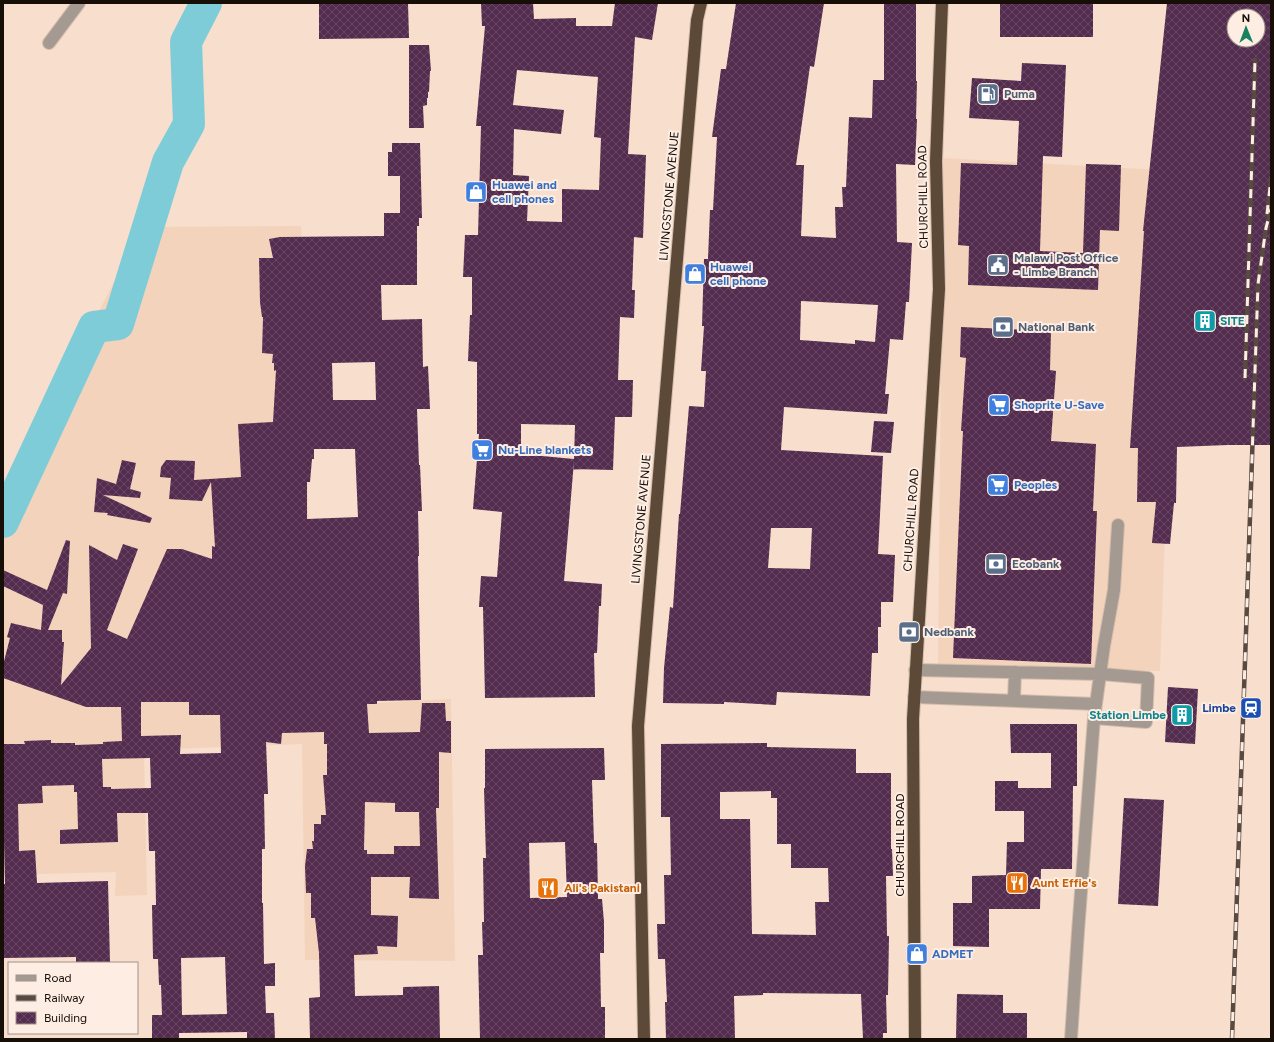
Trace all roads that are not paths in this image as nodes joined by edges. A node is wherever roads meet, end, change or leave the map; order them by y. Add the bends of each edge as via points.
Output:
1 (79, 3) edge
2 (701, 3) edge
3 (942, 3) edge
4 (49, 44) dead end
5 (1118, 525) dead end
6 (915, 670) junction
7 (1015, 672) junction
8 (1100, 674) junction
9 (914, 697) junction
10 (1014, 701) junction
11 (1096, 704) junction
12 (1094, 718) junction
13 (644, 1039) edge
14 (915, 1039) edge
15 (1071, 1039) edge

1 - 4 street
2 - 13 highway, LIVINGSTONE AVENUE via 638,726
3 - 6 highway, CHURCHILL ROAD via 936,161 939,290
5 - 8 street via 1114,590
6 - 7 street
6 - 9 highway, CHURCHILL ROAD
7 - 8 street
7 - 10 street
8 - 11 street
8 - 12 street via 1148,678 1146,722
9 - 10 street
9 - 14 highway, CHURCHILL ROAD
10 - 11 street
11 - 12 street
12 - 15 street

